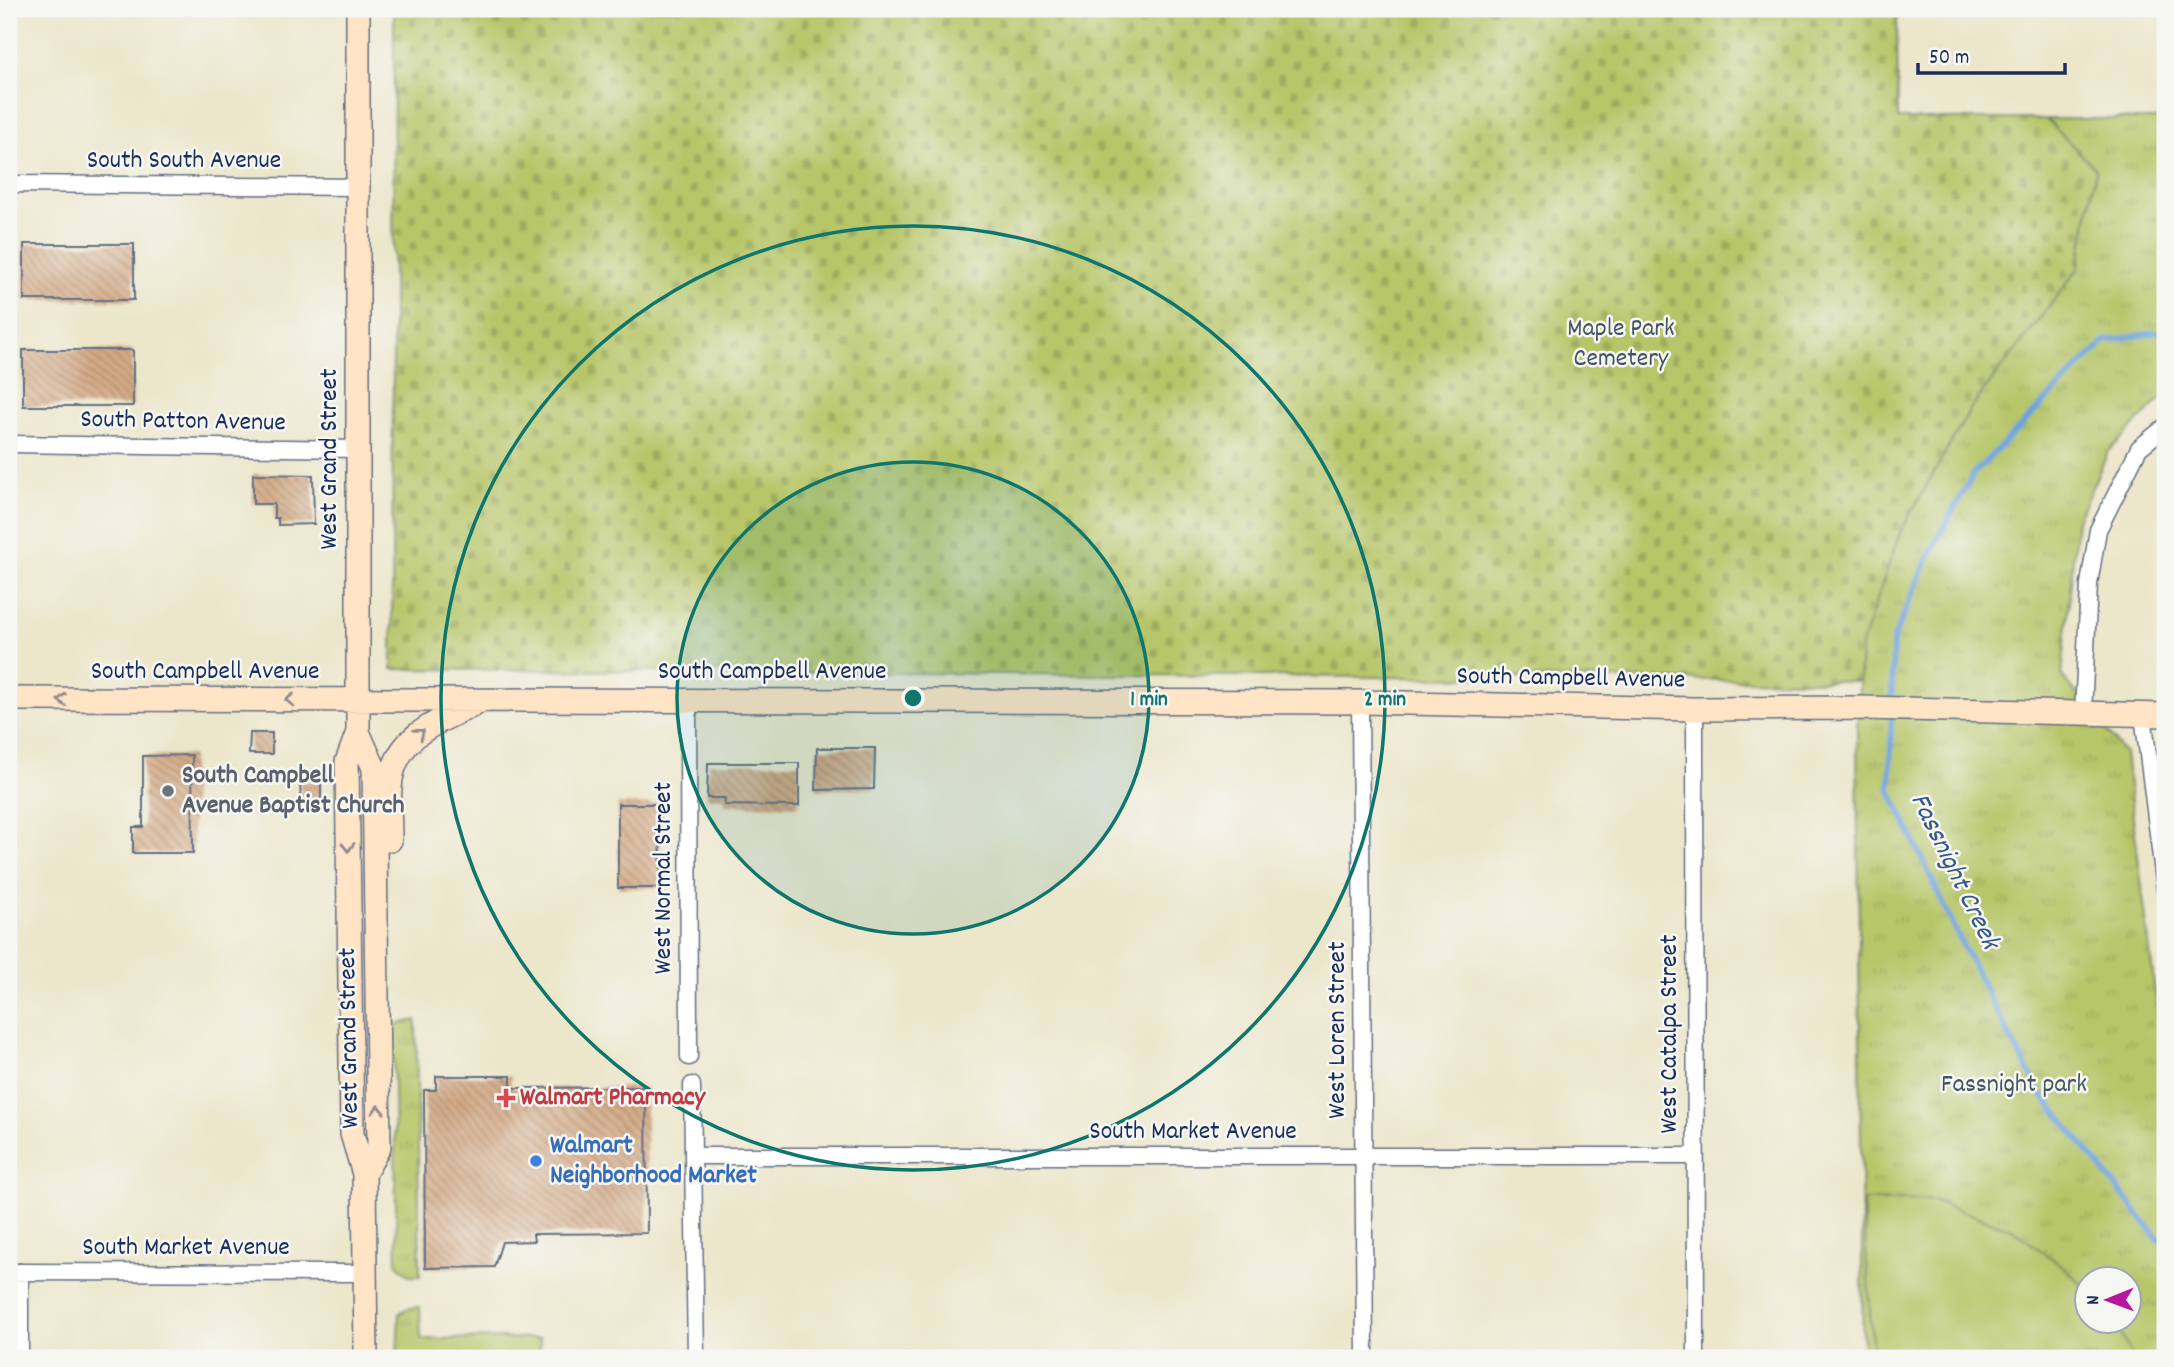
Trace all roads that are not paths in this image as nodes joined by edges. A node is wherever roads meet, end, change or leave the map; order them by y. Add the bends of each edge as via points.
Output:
1 (358, 9) edge
2 (9, 184) edge
3 (359, 187) junction
4 (2165, 427) edge
5 (9, 444) edge
6 (357, 449) junction
7 (9, 699) edge
8 (485, 699) junction
9 (358, 700) junction
10 (688, 700) junction
11 (1360, 702) junction
12 (1695, 709) junction
13 (2083, 714) junction
14 (2154, 715) edge
15 (358, 732) junction
16 (376, 886) junction
17 (2165, 889) edge
18 (689, 1057) dead end
19 (692, 1085) dead end
20 (693, 1156) junction
21 (1363, 1156) junction
22 (1694, 1156) junction
23 (363, 1174) junction
24 (14, 1272) edge
25 (364, 1273) junction
26 (20, 1358) edge
27 (366, 1358) edge
28 (696, 1358) edge
29 (1364, 1358) edge
30 (1696, 1358) edge

1 - 3 main road, West Grand Street
2 - 3 street, South South Avenue
3 - 6 main road, West Grand Street
4 - 13 street via 2140,448 2098,530 2089,584
5 - 6 street, South Patton Avenue
6 - 9 main road, West Grand Street
9 -> 7 main road, South Campbell Avenue
8 - 9 main road, South Campbell Avenue
8 - 10 main road, South Campbell Avenue
16 -> 8 main road via 390,861 391,780 401,749 424,729
9 - 15 main road, West Grand Street
10 - 11 main road, South Campbell Avenue
10 - 18 street, West Normal Street
11 - 12 main road, South Campbell Avenue
11 - 21 street, West Loren Street
12 - 13 main road, South Campbell Avenue
12 - 22 street, West Catalpa Street
13 - 14 main road, South Campbell Avenue
14 - 17 street
15 - 16 main road, West Grand Street via 374,768
15 -> 23 main road, West Grand Street via 346,762 352,1134
23 -> 16 main road, West Grand Street via 379,1147
19 - 20 street
20 - 21 street, South Market Avenue
20 - 28 street
21 - 22 street, South Market Avenue
21 - 29 street, West Loren Street
22 - 30 street, West Catalpa Street
23 - 25 main road, West Grand Street
24 - 25 street, South Market Avenue
24 - 26 street
25 - 27 main road, West Grand Street

